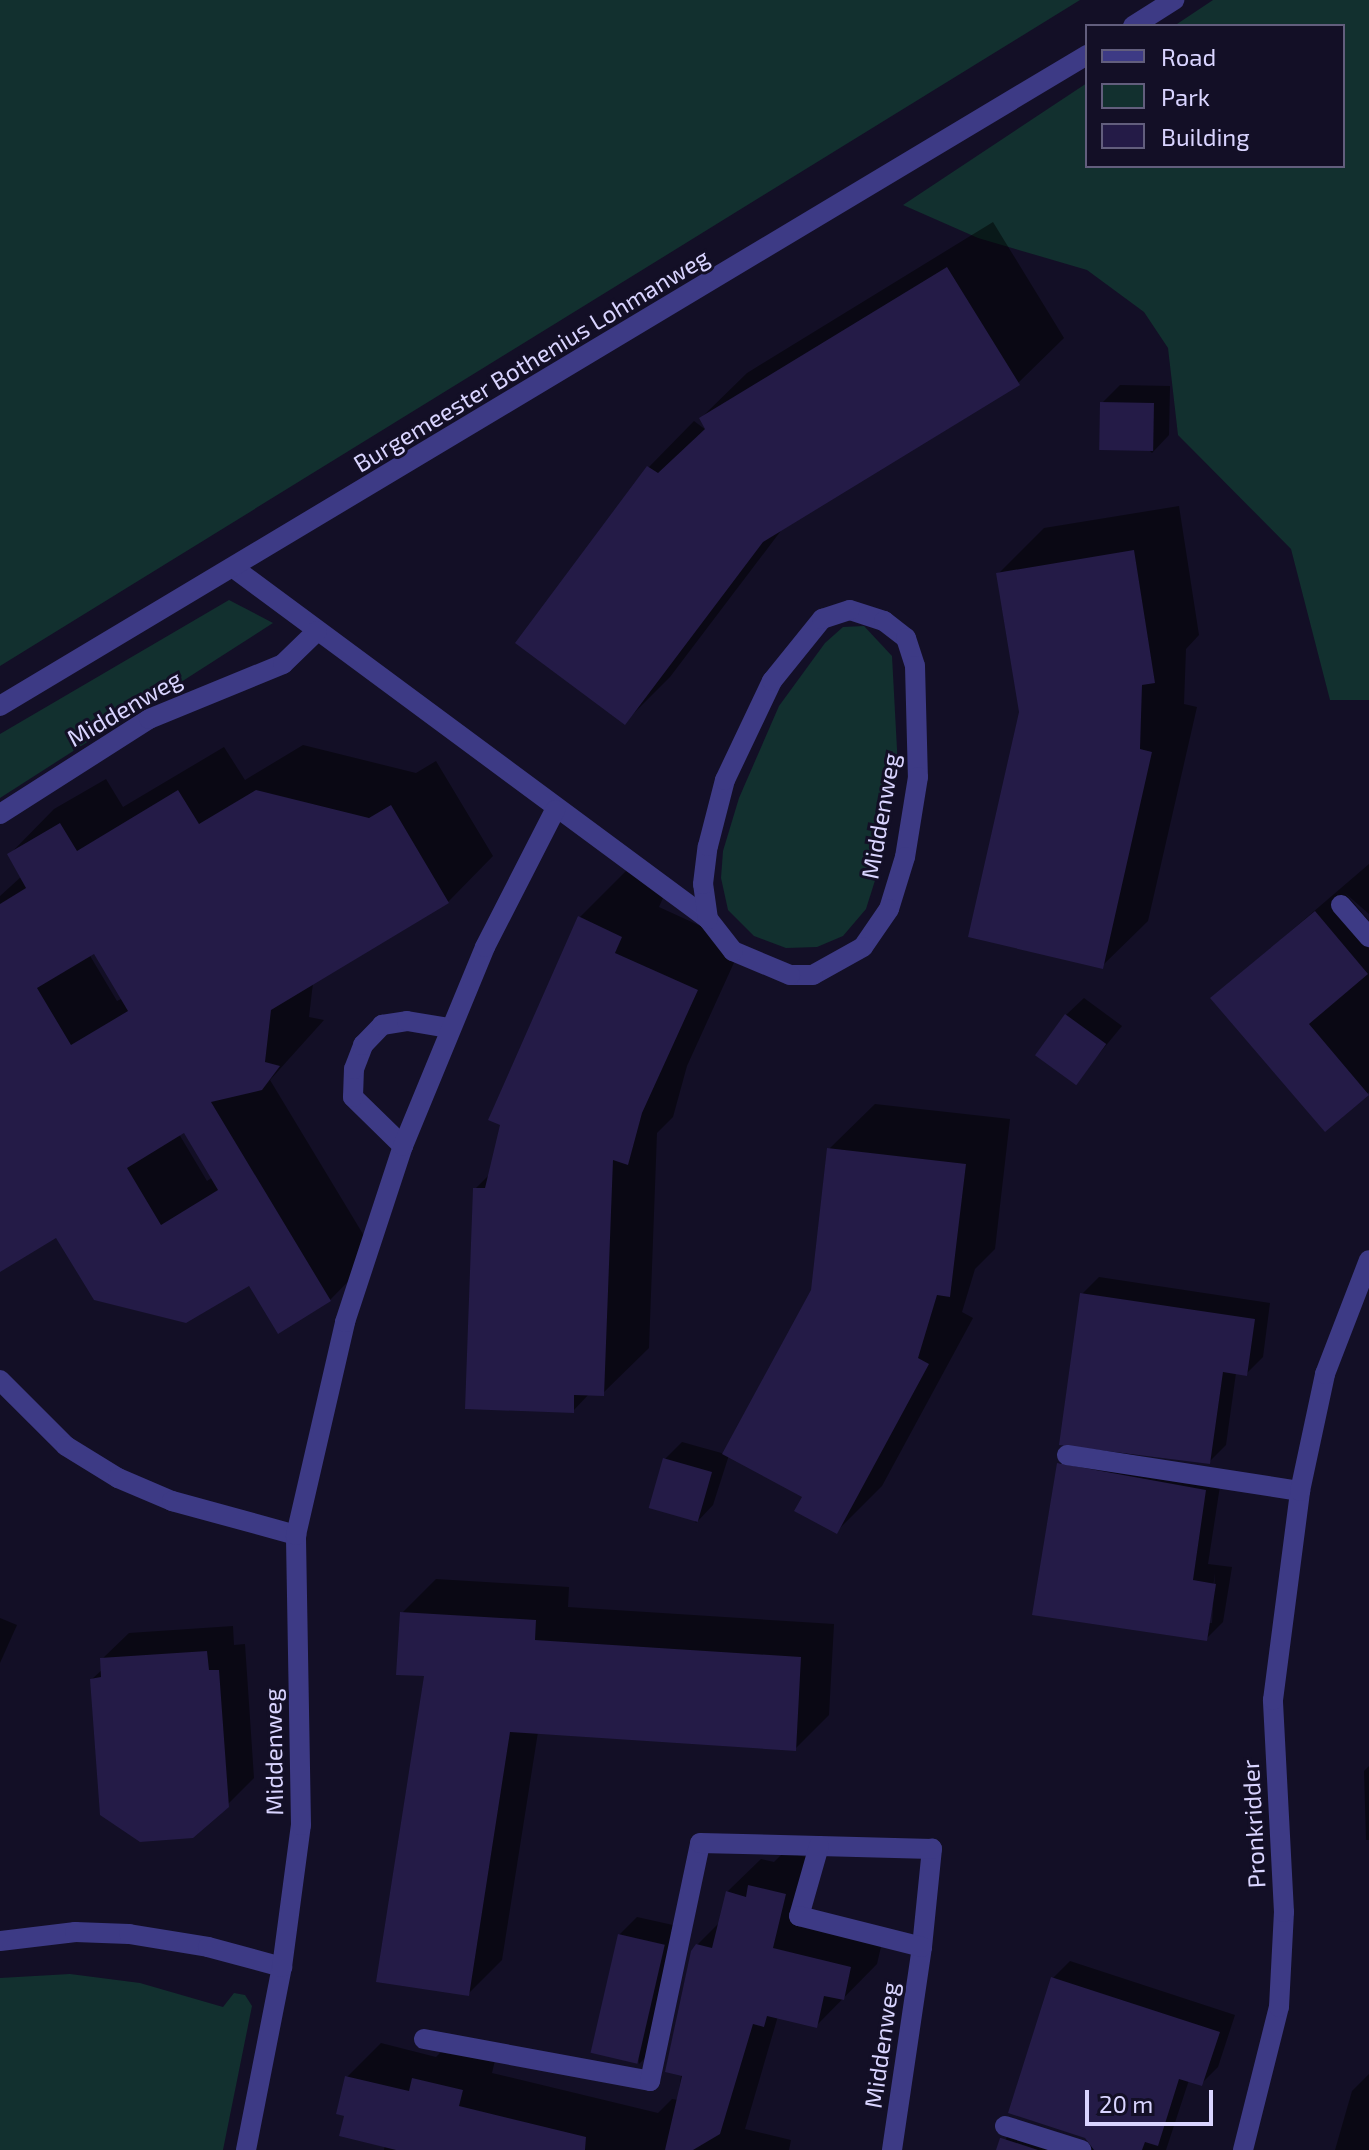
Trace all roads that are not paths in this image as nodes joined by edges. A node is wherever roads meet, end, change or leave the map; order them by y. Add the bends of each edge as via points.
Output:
1 (1174, 0) edge
2 (1136, 24) edge
3 (1085, 56) edge
4 (235, 569) junction
5 (317, 631) junction
6 (0, 706) edge
7 (555, 810) junction
8 (0, 814) edge
9 (1341, 905) dead end
10 (708, 919) junction
11 (1369, 937) edge
12 (449, 1028) junction
13 (403, 1146) junction
14 (1369, 1260) edge
15 (0, 1380) edge
16 (1067, 1455) dead end
17 (1300, 1491) junction
18 (296, 1535) junction
19 (819, 1846) junction
20 (0, 1941) edge
21 (922, 1947) junction
22 (282, 1967) junction
23 (424, 2039) dead end
24 (1005, 2126) dead end
25 (246, 2150) edge
26 (892, 2150) edge
27 (1081, 2150) edge
28 (1243, 2150) edge

1 - 2 street
3 - 4 street, Burgemeester Bothenius Lohmanweg
4 - 5 street, Middenweg
4 - 6 street, Burgemeester Bothenius Lohmanweg
5 - 7 street, Middenweg
5 - 8 street, Middenweg via 283,664 149,719
7 - 10 street, Middenweg
7 - 12 street, Middenweg
9 - 11 street
10 - 10 street, Middenweg via 743,957 790,975 813,975 863,947 889,909 905,857 918,777 919,717 906,638 884,621 850,610 822,619 772,681 722,793 706,859
12 - 13 street, Middenweg
12 - 13 street via 407,1021 382,1025 363,1045 354,1069 353,1097
13 - 18 street, Middenweg via 345,1322
14 - 17 street, Pronkridder via 1325,1374
15 - 18 street via 66,1446 118,1478 172,1501
16 - 17 street
17 - 28 street, Pronkridder via 1273,1700 1284,1912 1279,2007
18 - 22 street, Middenweg via 301,1825
19 - 21 street via 799,1916
19 - 21 street, Middenweg via 932,1849
19 - 23 street via 700,1843 650,2081
20 - 22 street via 75,1932 129,1934
21 - 26 street, Middenweg
22 - 25 street, Middenweg
24 - 27 street

